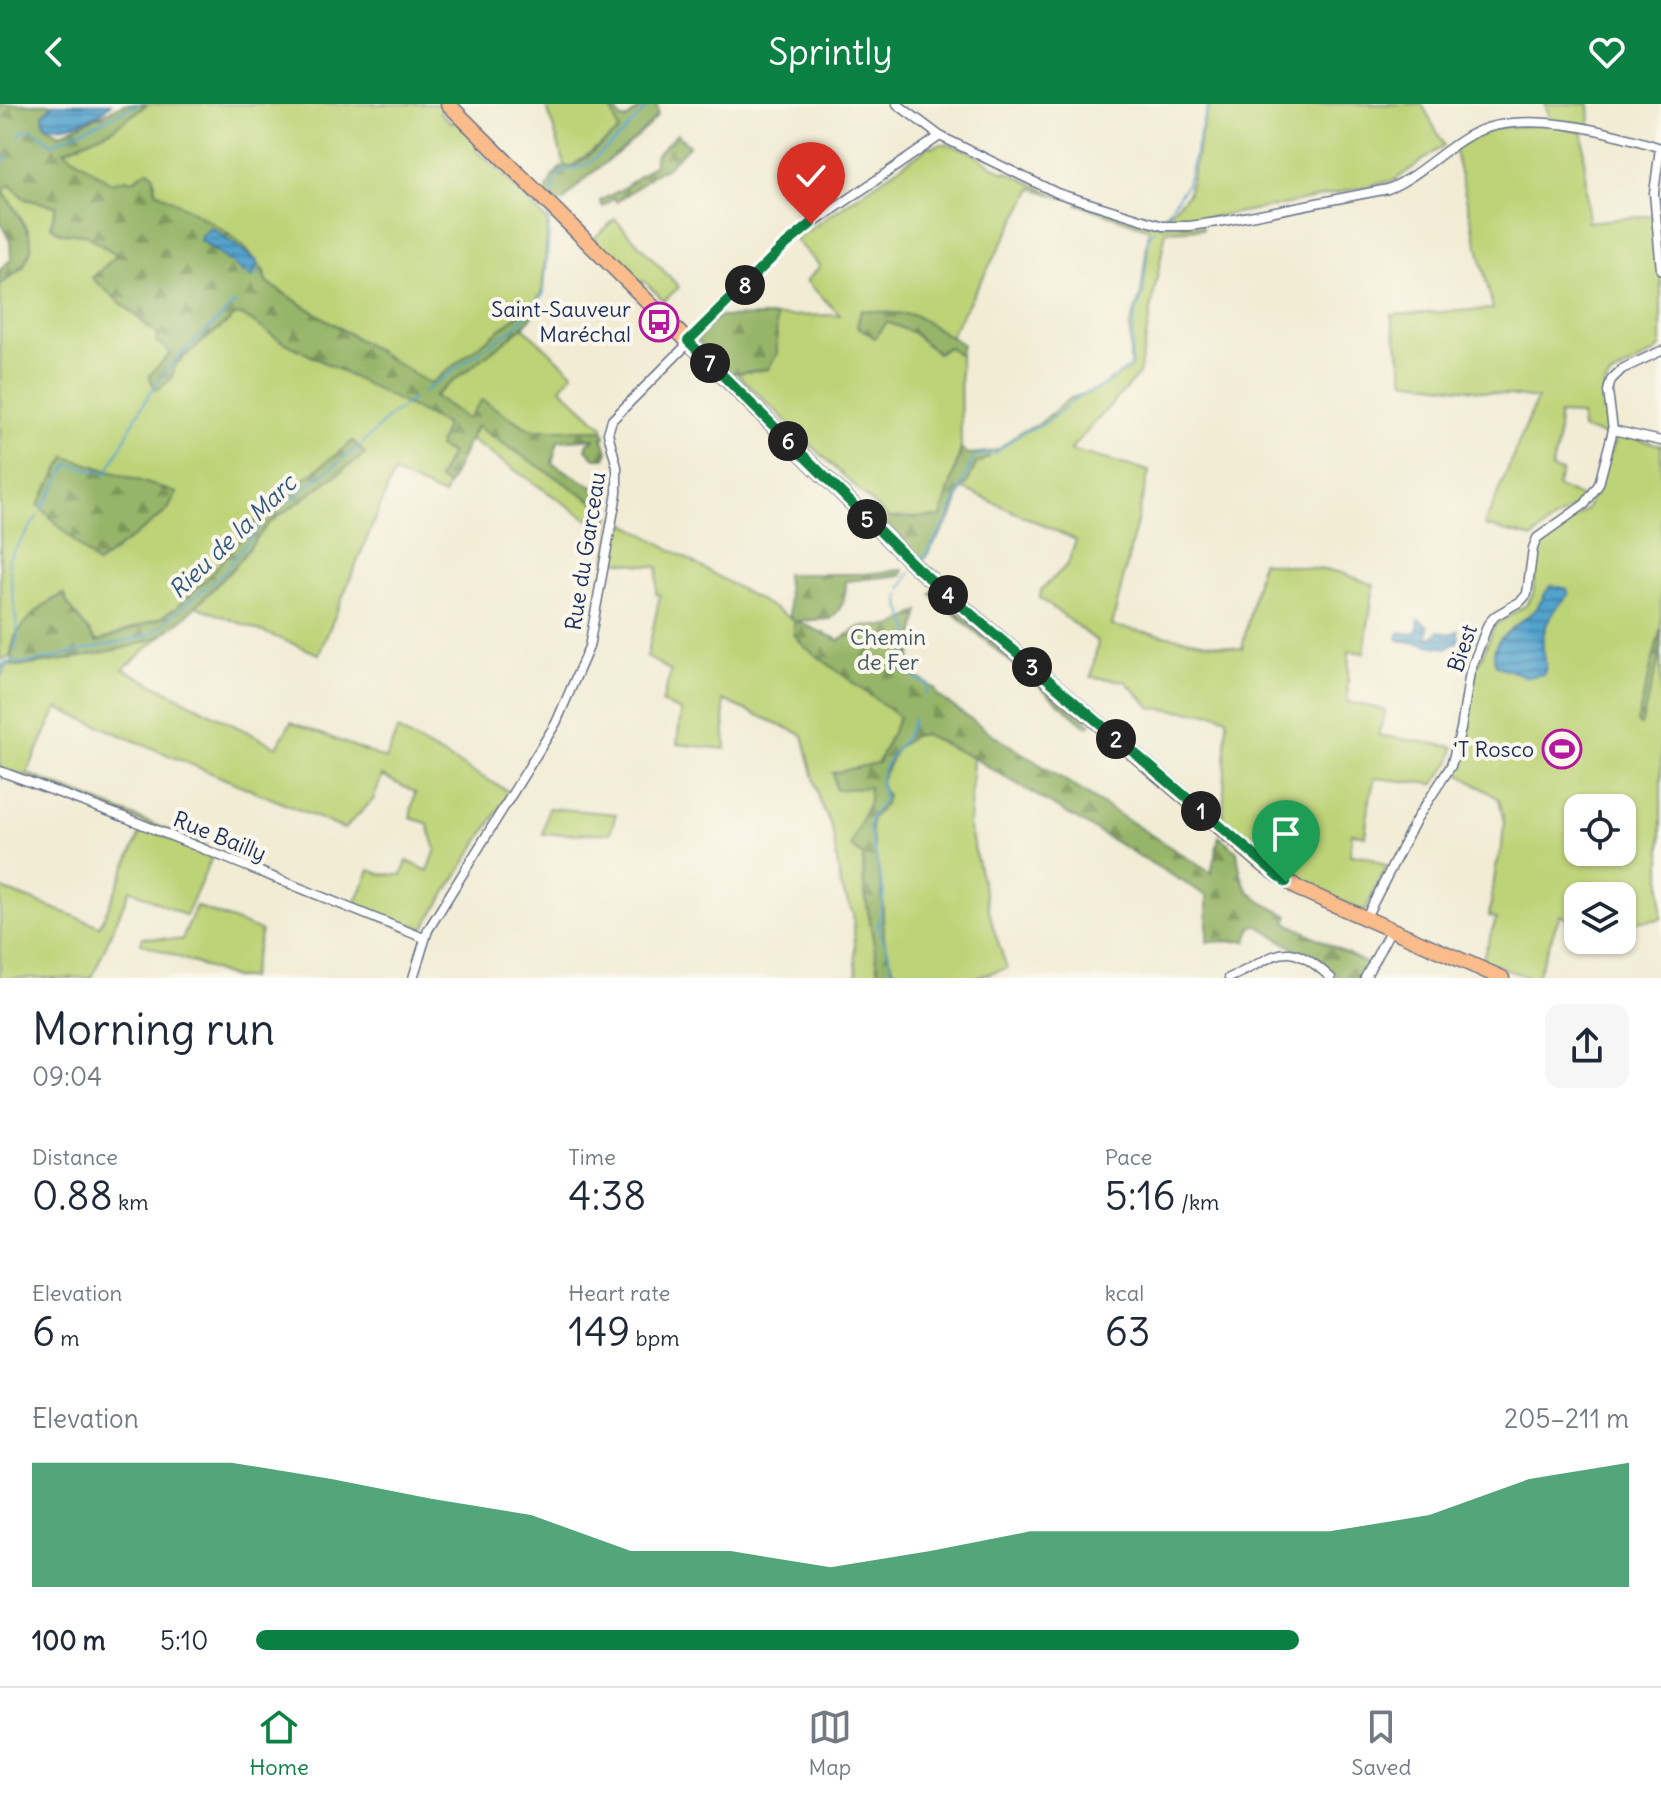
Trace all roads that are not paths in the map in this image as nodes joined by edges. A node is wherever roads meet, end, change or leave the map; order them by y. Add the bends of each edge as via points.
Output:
1 (448, 104) edge
2 (897, 104) edge
3 (940, 136) junction
4 (1660, 148) edge
5 (1661, 270) edge
6 (688, 341) junction
7 (1661, 351) edge
8 (1613, 430) junction
9 (1661, 441) edge
10 (0, 771) edge
11 (1365, 919) junction
12 (1390, 931) junction
13 (424, 938) junction
14 (413, 978) edge
15 (1229, 978) edge
16 (1331, 978) edge
17 (1365, 978) edge
18 (1502, 978) edge

1 - 6 main road
2 - 3 street
3 - 4 street via 1076,200 1157,225 1190,226 1388,189 1470,135 1502,123 1599,130
3 - 6 street, Rue du Garceau via 802,230
4 - 5 street via 1654,193
6 - 11 main road via 916,567 1264,865 1299,889
6 - 13 street, Rue du Garceau via 612,420 608,433 617,493 589,647 556,723
7 - 8 street, Biest via 1611,380
8 - 9 street
8 - 11 street, Biest via 1595,492 1537,538 1527,594 1488,624 1470,672 1451,766 1417,818
10 - 13 street, Rue Bailly
11 - 12 main road
12 - 17 street
12 - 18 main road
13 - 14 street, Rue du Garceau
15 - 16 street via 1291,951

